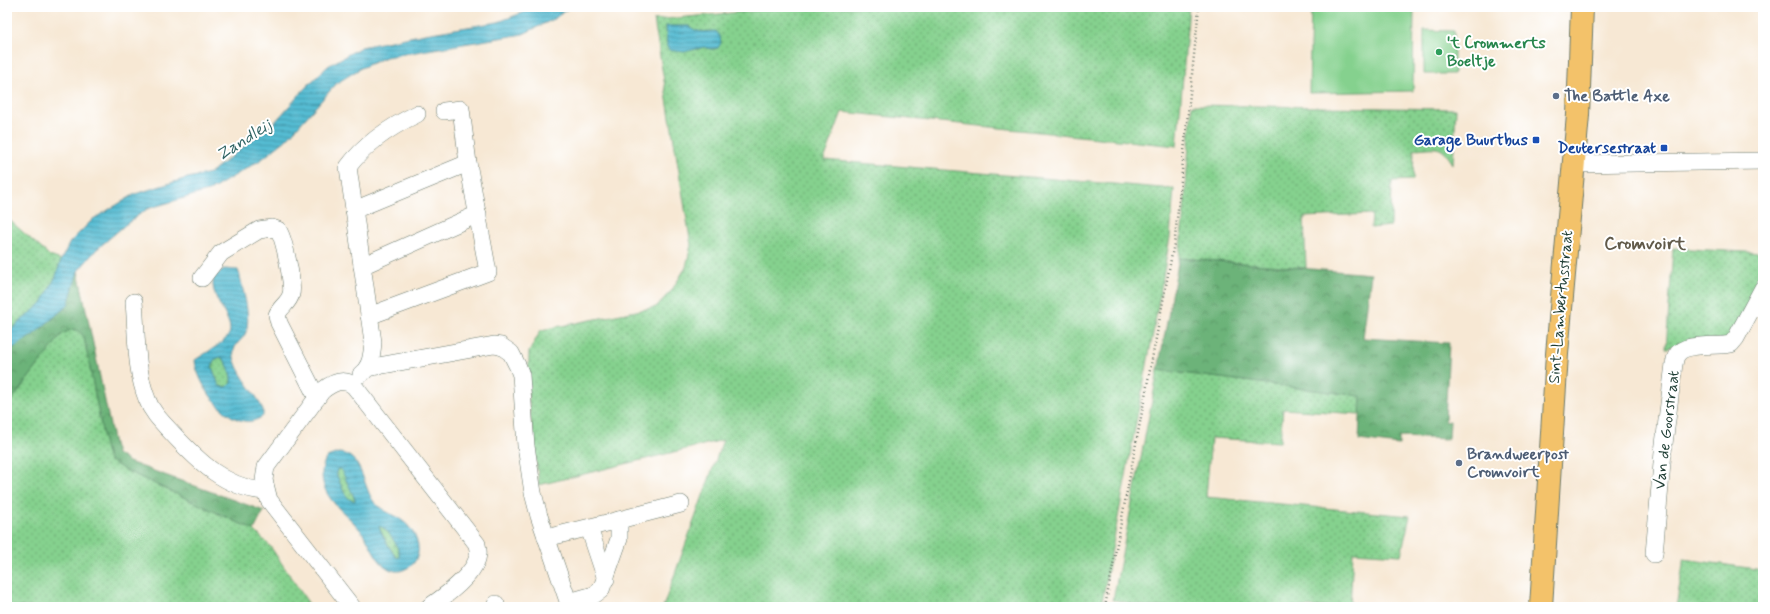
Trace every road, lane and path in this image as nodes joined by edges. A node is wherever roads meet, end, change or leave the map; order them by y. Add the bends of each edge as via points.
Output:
1 (1199, 7) edge
2 (1582, 7) edge
3 (444, 112) dead end
4 (417, 114) dead end
5 (1763, 161) edge
6 (468, 163) junction
7 (1574, 164) junction
8 (354, 210) junction
9 (478, 214) junction
10 (362, 266) junction
11 (202, 278) dead end
12 (1763, 288) edge
13 (134, 302) dead end
14 (369, 316) junction
15 (367, 368) junction
16 (349, 382) junction
17 (317, 398) junction
18 (266, 492) junction
19 (681, 504) dead end
20 (619, 520) junction
21 (589, 528) junction
22 (546, 538) junction
23 (1654, 554) dead end
24 (606, 579) junction
25 (570, 605) edge
26 (352, 607) edge
27 (429, 607) edge
28 (1106, 607) edge
29 (1541, 607) edge

1 - 28 path via 1175,238
2 - 7 main road, Sint-Lambertusstraat
3 - 6 street via 461,109
4 - 8 street via 371,142 348,166
5 - 7 street
6 - 8 street
6 - 9 street
7 - 29 main road, Sint-Lambertusstraat via 1557,354
8 - 10 street
9 - 10 street
9 - 14 street via 488,272
10 - 14 street
11 - 17 street via 221,253 259,230 278,230 286,249 292,293 276,315
12 - 23 street, Van de Goorstraat via 1731,344 1689,347 1677,355 1663,452
13 - 18 street via 139,371 150,408 204,466 239,487
14 - 15 street via 373,342 372,356
15 - 16 street
15 - 22 street via 494,345 501,346 511,353 520,375 533,494
16 - 17 street via 342,381 330,385 322,390
16 - 27 street via 477,544 477,560 468,575
17 - 18 street via 266,467
18 - 26 street via 269,500
19 - 20 street
20 - 21 street
20 - 24 street via 619,539
21 - 22 street
21 - 24 street
22 - 25 street
24 - 25 street via 601,590

